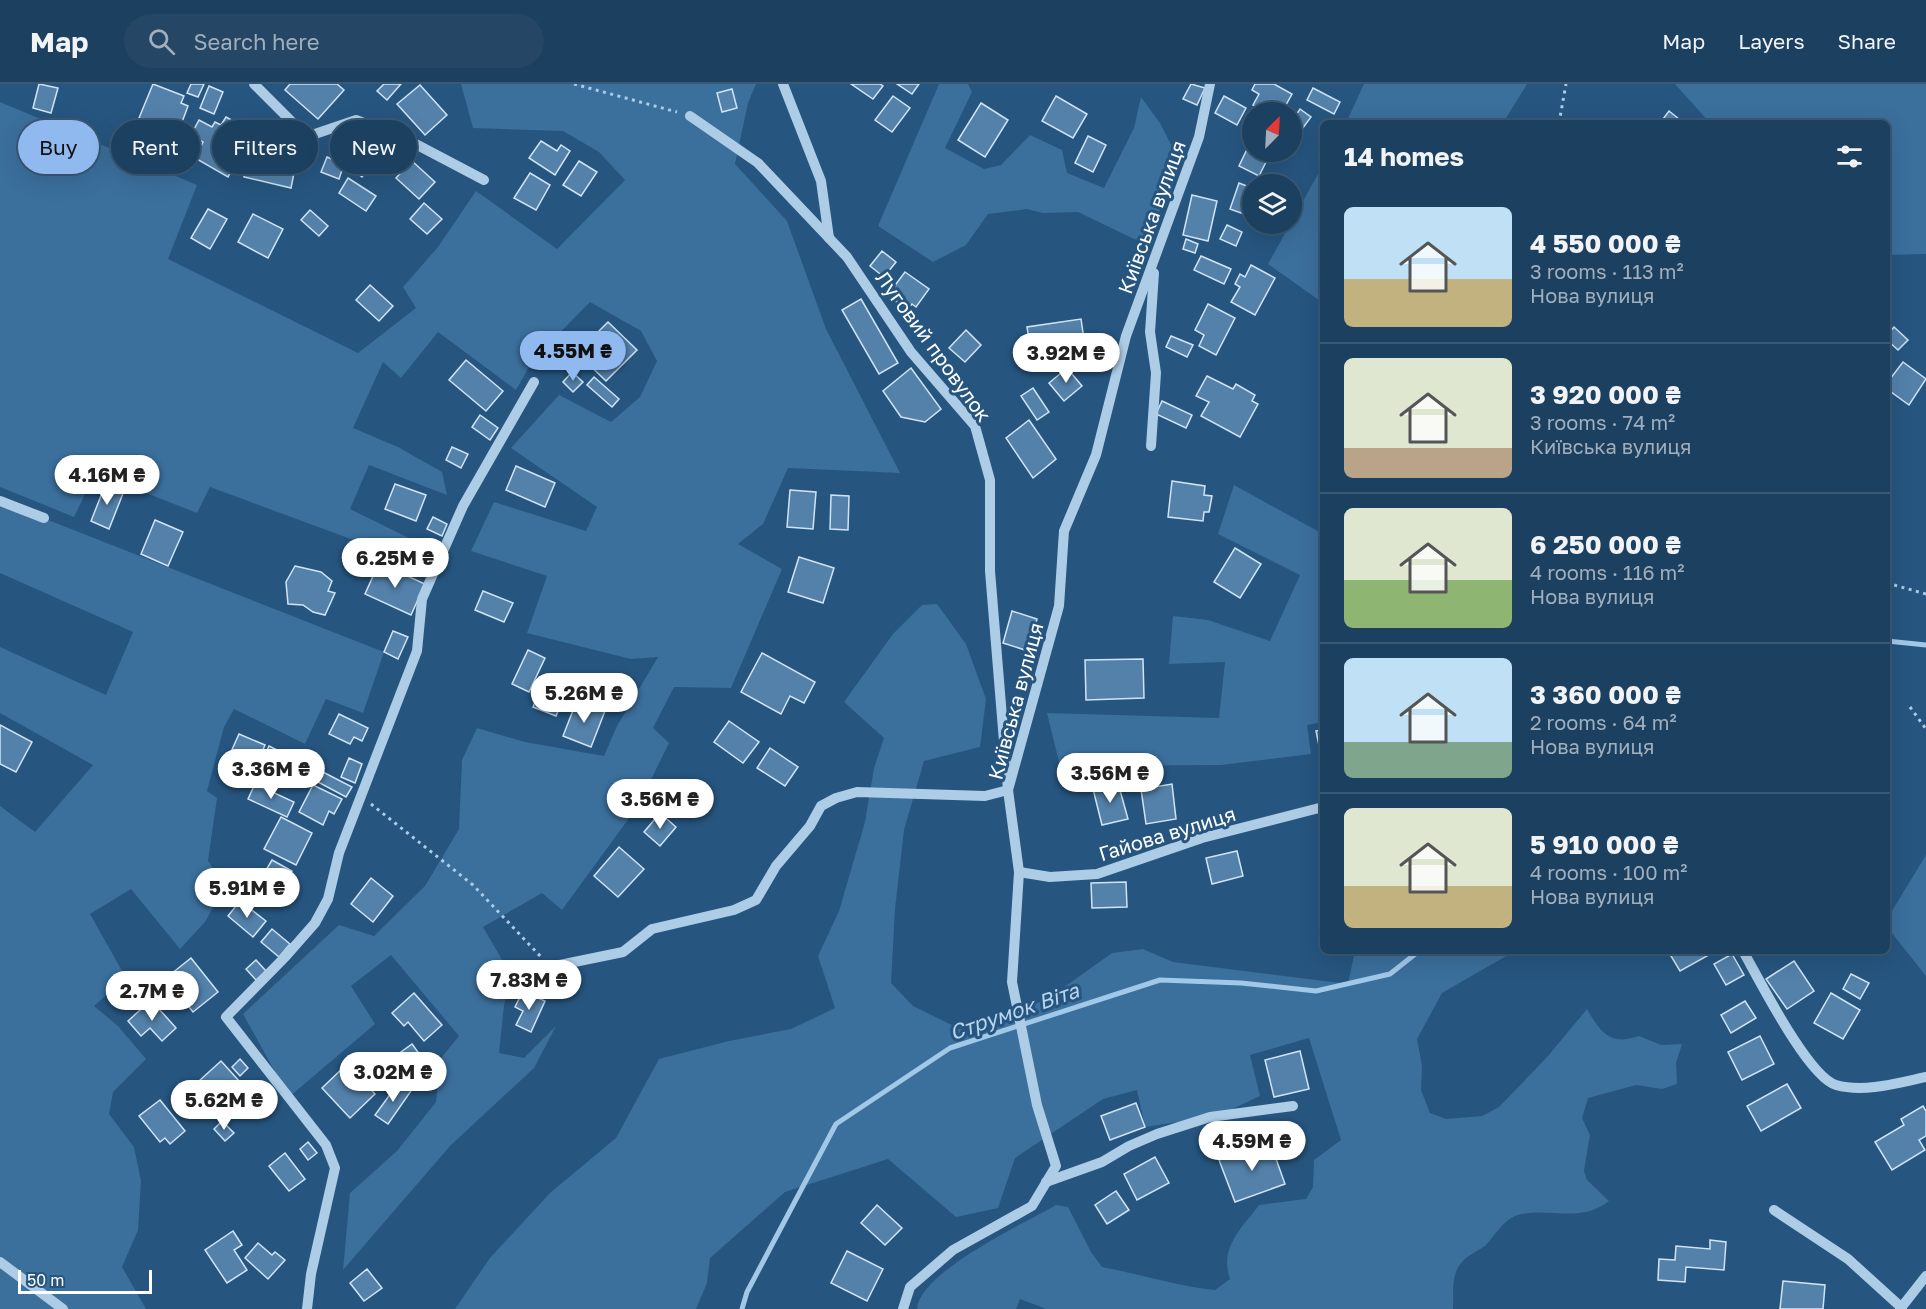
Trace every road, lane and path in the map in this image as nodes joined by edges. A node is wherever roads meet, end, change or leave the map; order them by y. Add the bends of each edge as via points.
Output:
1 (254, 84) edge
2 (574, 84) edge
3 (783, 84) edge
4 (1210, 84) edge
5 (1566, 84) edge
6 (690, 116) joint
7 (1560, 120) edge
8 (484, 180) dead end
9 (829, 238) junction
10 (1155, 262) junction
11 (534, 382) dead end
12 (1151, 446) dead end
13 (0, 501) edge
14 (44, 518) dead end
15 (1890, 584) edge
16 (1926, 594) edge
17 (1910, 707) dead end
18 (1926, 729) edge
19 (1008, 790) junction
20 (361, 796) junction
21 (1320, 808) edge
22 (1019, 872) junction
23 (1745, 954) edge
24 (550, 967) joint
25 (1926, 1077) edge
26 (1293, 1106) dead end
27 (1046, 1182) junction
28 (1773, 1210) dead end
29 (0, 1262) edge
30 (1926, 1276) edge
31 (1901, 1308) edge
32 (63, 1309) edge
33 (307, 1309) edge
34 (903, 1309) edge

1 - 8 street via 297,127 312,135 356,120 408,140
2 - 6 path
3 - 9 street via 821,181
4 - 10 street, Київська вулиця via 1198,137
5 - 7 path
6 - 9 street, Луговий провулок via 758,163
9 - 19 street, Луговий провулок via 847,257 911,351 975,426 990,480 990,571
10 - 12 street via 1150,332 1156,373
10 - 19 street, Київська вулиця via 1126,336 1096,455 1064,531 1059,606
11 - 20 street via 463,506 422,599 417,651
13 - 14 street
15 - 16 path
17 - 18 path
19 - 22 street, Київська вулиця
19 - 24 street via 985,796 866,792 836,798 821,806 756,900 734,910 652,928 623,952
20 - 24 path via 473,885
20 - 33 street via 339,853 328,899 315,923 226,1017 326,1145 335,1168 310,1274
21 - 22 street, Гайова вулиця via 1202,838 1097,874 1050,877
22 - 27 street, Київська вулиця via 1012,982 1037,1106 1056,1166
23 - 25 street via 1821,1078 1855,1089
26 - 27 street via 1210,1117 1157,1134 1102,1162
27 - 34 street, Київська вулиця via 1032,1206 953,1250 910,1287
28 - 31 street via 1848,1259
29 - 32 street
30 - 31 street

